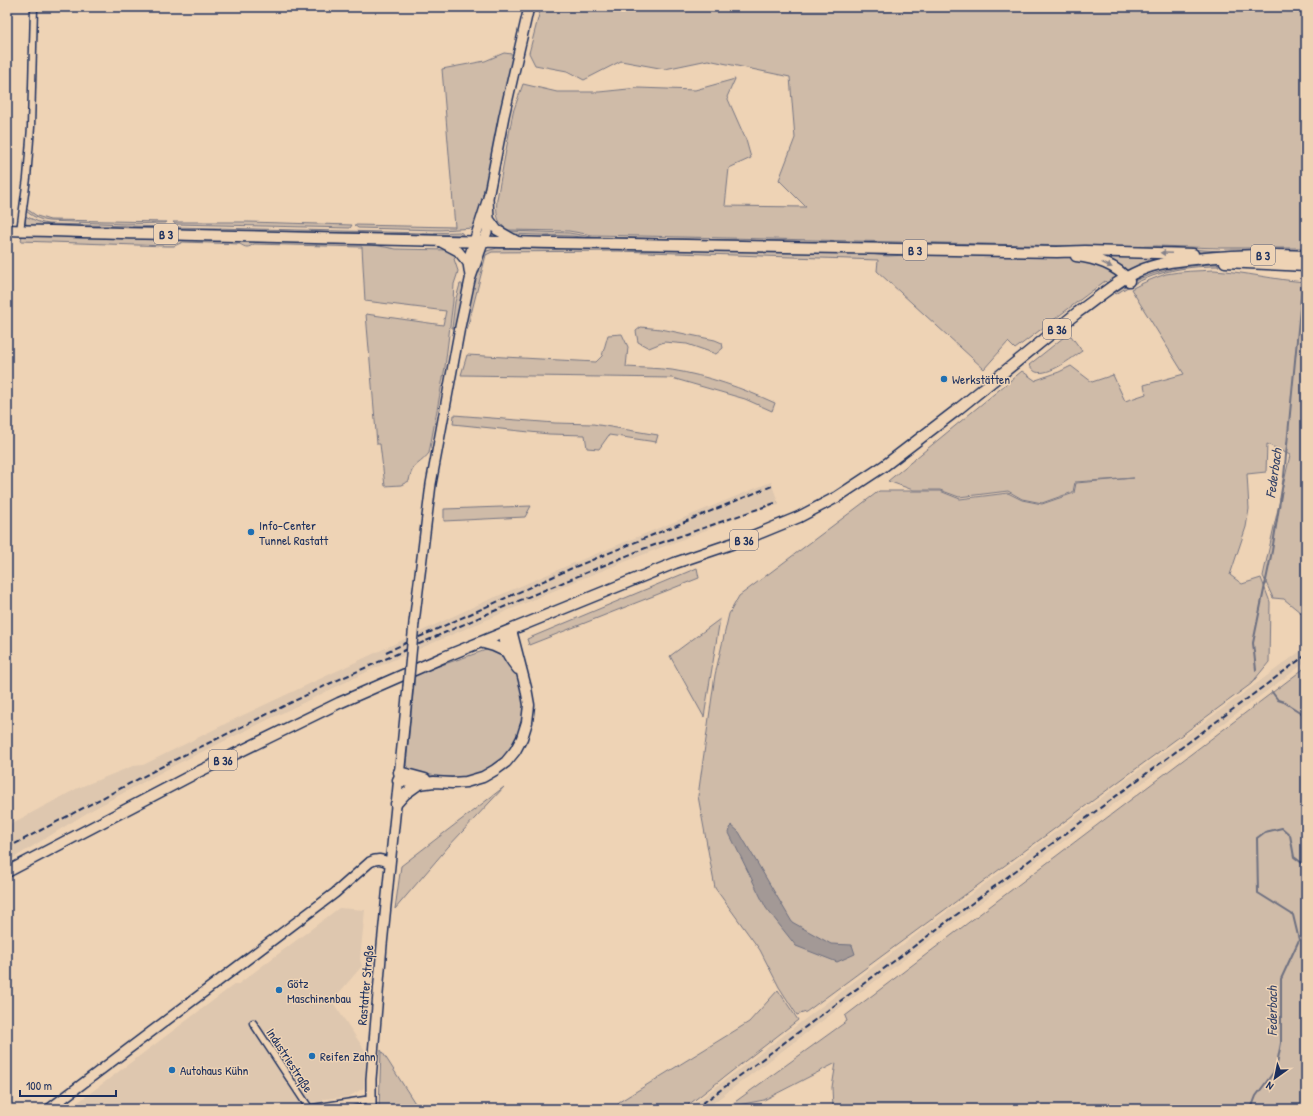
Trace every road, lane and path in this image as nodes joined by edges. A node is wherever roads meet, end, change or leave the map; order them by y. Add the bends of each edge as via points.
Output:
1 (34, 7) edge
2 (529, 7) edge
3 (488, 198) junction
4 (489, 219) junction
5 (7, 230) edge
6 (20, 230) junction
7 (439, 241) junction
8 (479, 242) junction
9 (520, 243) junction
10 (1057, 252) junction
11 (1219, 256) junction
12 (1306, 256) edge
13 (468, 263) junction
14 (1306, 266) edge
15 (1128, 279) junction
16 (470, 280) junction
17 (508, 631) junction
18 (480, 642) junction
19 (507, 652) junction
20 (521, 673) junction
21 (399, 776) junction
22 (434, 782) junction
23 (419, 784) junction
24 (396, 804) junction
25 (389, 863) junction
26 (7, 872) edge
27 (253, 1023) dead end
28 (371, 1099) junction
29 (50, 1109) edge
30 (307, 1109) edge
31 (371, 1109) edge

1 - 6 street via 31,127
2 - 3 street
3 - 4 street
3 - 8 street
4 - 8 street
4 - 9 street via 497,230
5 - 6 main road, B 3
6 - 7 main road, B 3
7 - 8 main road, B 3
7 - 13 street via 458,251
8 - 9 main road, B 3
8 - 13 street
8 - 16 street
9 - 10 main road, B 3
11 -> 10 main road, B 3
10 -> 15 main road, B 3 via 1100,262
11 - 12 main road, B 3
11 - 15 main road, B 36 via 1156,265 1139,271
13 - 16 street
14 - 15 main road, B 3 via 1210,262 1171,266
15 - 17 main road, B 36 via 1110,287 957,410 884,466 837,497 799,518 675,563
16 - 21 street, Rastatter Straße, bridge via 431,484
17 - 18 main road, B 36
17 - 19 main road via 504,645
17 - 20 main road
18 - 19 main road
18 - 26 main road, B 36 via 318,713 194,774
19 - 20 main road
20 - 22 main road via 529,705 527,722 515,751 506,762 483,777 452,784
21 - 22 main road
21 - 23 main road
21 - 24 street, Rastatter Straße
22 - 23 main road
23 - 24 main road
24 - 25 street, Rastatter Straße
25 - 28 street, Rastatter Straße
25 - 29 street via 366,866 335,893
27 - 30 street, Industriestraße
28 - 30 street, Industriestraße
28 - 31 street, Rastatter Straße

